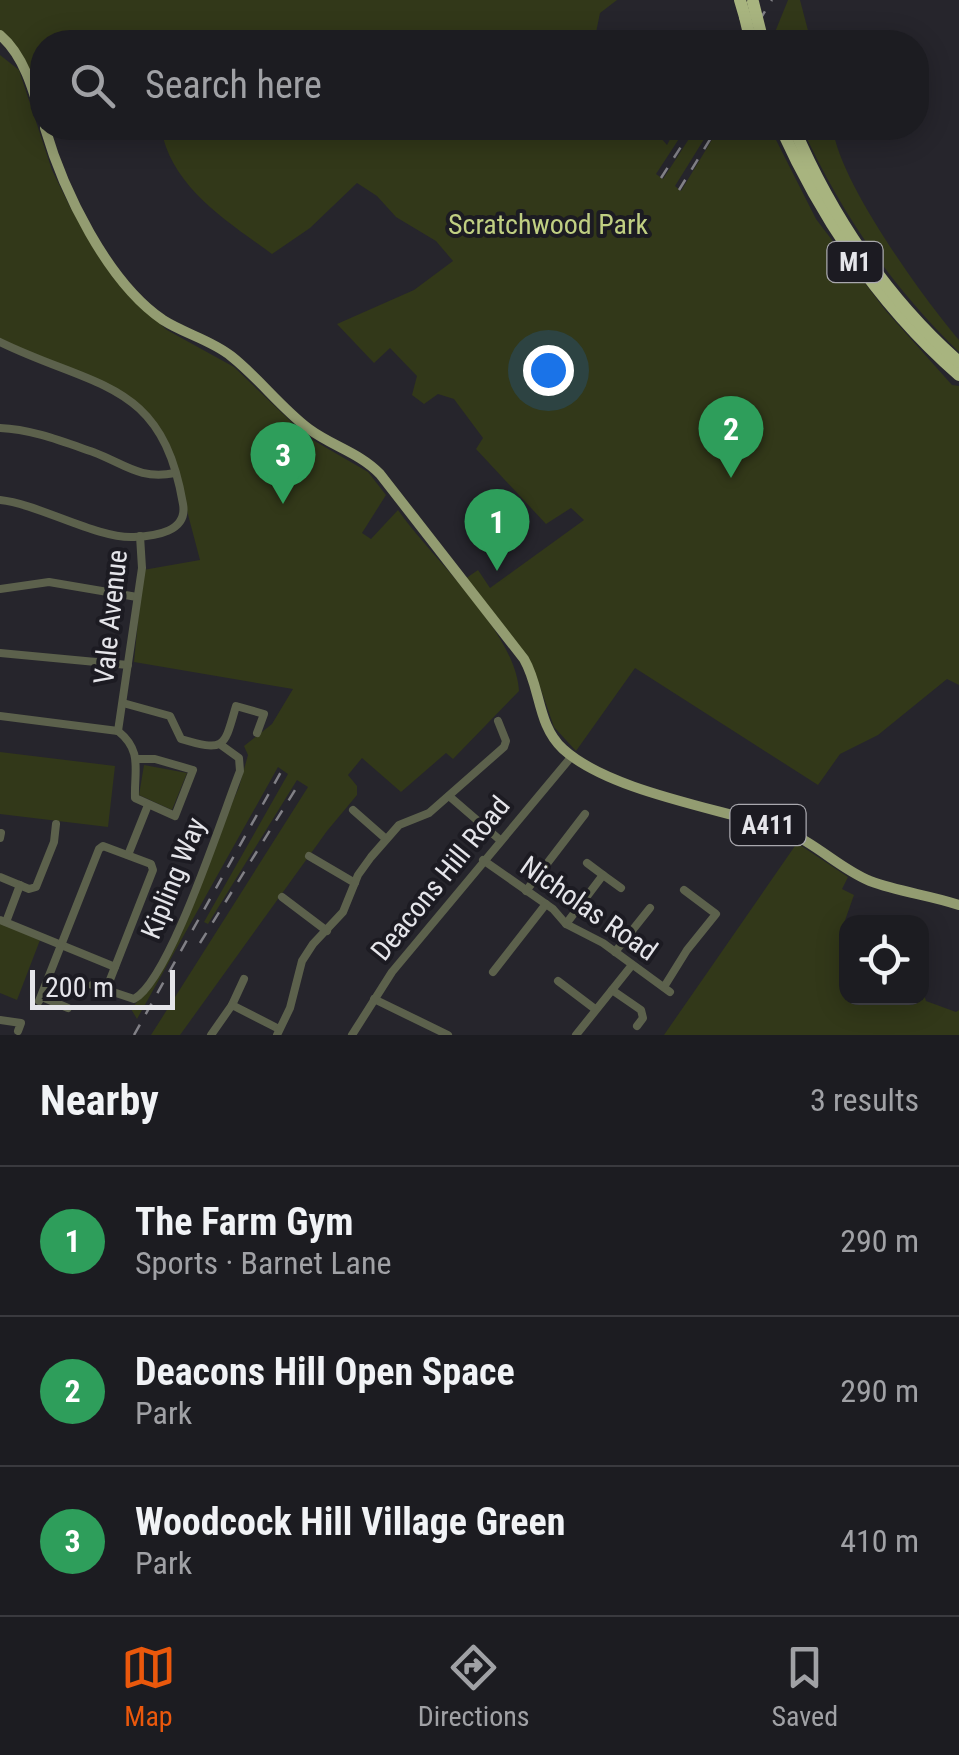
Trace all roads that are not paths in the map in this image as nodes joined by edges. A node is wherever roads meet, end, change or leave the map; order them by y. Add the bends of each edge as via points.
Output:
1 (746, 0) edge
2 (748, 30) edge
3 (758, 30) edge
4 (0, 38) edge
5 (30, 90) edge
6 (50, 140) edge
7 (787, 140) edge
8 (800, 140) edge
9 (0, 342) edge
10 (959, 362) edge
11 (959, 375) edge
12 (0, 428) edge
13 (176, 472) junction
14 (0, 500) edge
15 (140, 536) junction
16 (0, 589) edge
17 (137, 597) junction
18 (0, 653) edge
19 (128, 665) junction
20 (123, 703) junction
21 (0, 716) edge
22 (498, 721) dead end
23 (118, 731) junction
24 (257, 733) dead end
25 (222, 745) junction
26 (572, 756) junction
27 (138, 760) junction
28 (448, 796) junction
29 (148, 805) junction
30 (353, 810) dead end
31 (585, 814) dead end
32 (56, 824) dead end
33 (386, 838) junction
34 (500, 840) junction
35 (128, 855) junction
36 (310, 856) dead end
37 (483, 860) junction
38 (588, 863) dead end
39 (603, 875) junction
40 (0, 877) edge
41 (356, 883) junction
42 (16, 884) junction
43 (621, 888) dead end
44 (684, 890) dead end
45 (526, 891) junction
46 (282, 897) dead end
47 (546, 904) junction
48 (959, 905) edge
49 (650, 908) dead end
50 (3, 921) edge
51 (566, 924) junction
52 (327, 931) junction
53 (61, 946) junction
54 (615, 952) junction
55 (632, 965) junction
56 (115, 967) junction
57 (493, 972) dead end
58 (244, 980) dead end
59 (558, 981) dead end
60 (92, 985) dead end
61 (106, 990) junction
62 (612, 990) junction
63 (374, 999) junction
64 (232, 1005) junction
65 (68, 1008) dead end
66 (595, 1009) junction
67 (0, 1020) edge
68 (637, 1026) dead end
69 (18, 1031) dead end
70 (278, 1032) edge
71 (211, 1035) edge
72 (352, 1035) edge
73 (448, 1035) edge
74 (576, 1035) edge

1 - 2 highway, bridge
1 - 3 highway, bridge
4 - 5 main road, A411 via 14,52
6 - 26 main road, A411 via 70,198 136,295 162,319 228,353 302,423 380,474 524,659 546,727
7 - 11 highway, M1 via 842,245 894,311
8 - 10 highway, M1 via 863,253
9 - 13 street via 134,402 160,430
12 - 13 street via 95,453 147,476
13 - 15 street via 183,517 171,530
14 - 15 street
15 - 17 street, Vale Avenue
16 - 17 street via 50,582
17 - 19 street, Vale Avenue
18 - 19 street
19 - 20 street, Vale Avenue
20 - 23 street, Vale Avenue
20 - 25 street via 170,716 181,740
21 - 23 street
22 - 28 street via 504,747
23 - 27 street
24 - 25 street via 264,714 236,706
25 - 61 street, Kipling Way via 239,758 240,772 165,958 140,996 127,999
26 - 34 street, Deacons Hill Road
26 - 48 main road, A411 via 643,790 780,829 872,882
27 - 29 street via 135,798
27 - 29 street via 195,767 174,820
28 - 33 street
28 - 34 street
29 - 35 street
30 - 33 street
31 - 45 street
32 - 42 street via 36,887
33 - 41 street
34 - 37 street, Deacons Hill Road
35 - 53 street via 99,849
35 - 56 street via 153,870
36 - 41 street
37 - 45 street, Nicholas Road
37 - 63 street, Deacons Hill Road
38 - 39 street
39 - 43 street
39 - 51 street
40 - 42 street
41 - 52 street
42 - 50 street
44 - 55 street, Nicholas Road via 716,914 667,989
45 - 47 street, Nicholas Road
46 - 52 street
47 - 51 street, Nicholas Road
47 - 57 street
49 - 54 street
50 - 53 street
51 - 54 street, Nicholas Road
52 - 70 street via 302,961
53 - 56 street
53 - 65 street via 40,999
54 - 55 street, Nicholas Road
55 - 62 street
56 - 61 street
58 - 64 street
59 - 66 street
60 - 61 street
62 - 66 street
62 - 68 street via 641,1010
63 - 72 street, Deacons Hill Road
63 - 73 street
64 - 70 street
64 - 71 street
66 - 74 street
67 - 69 street via 21,1023

